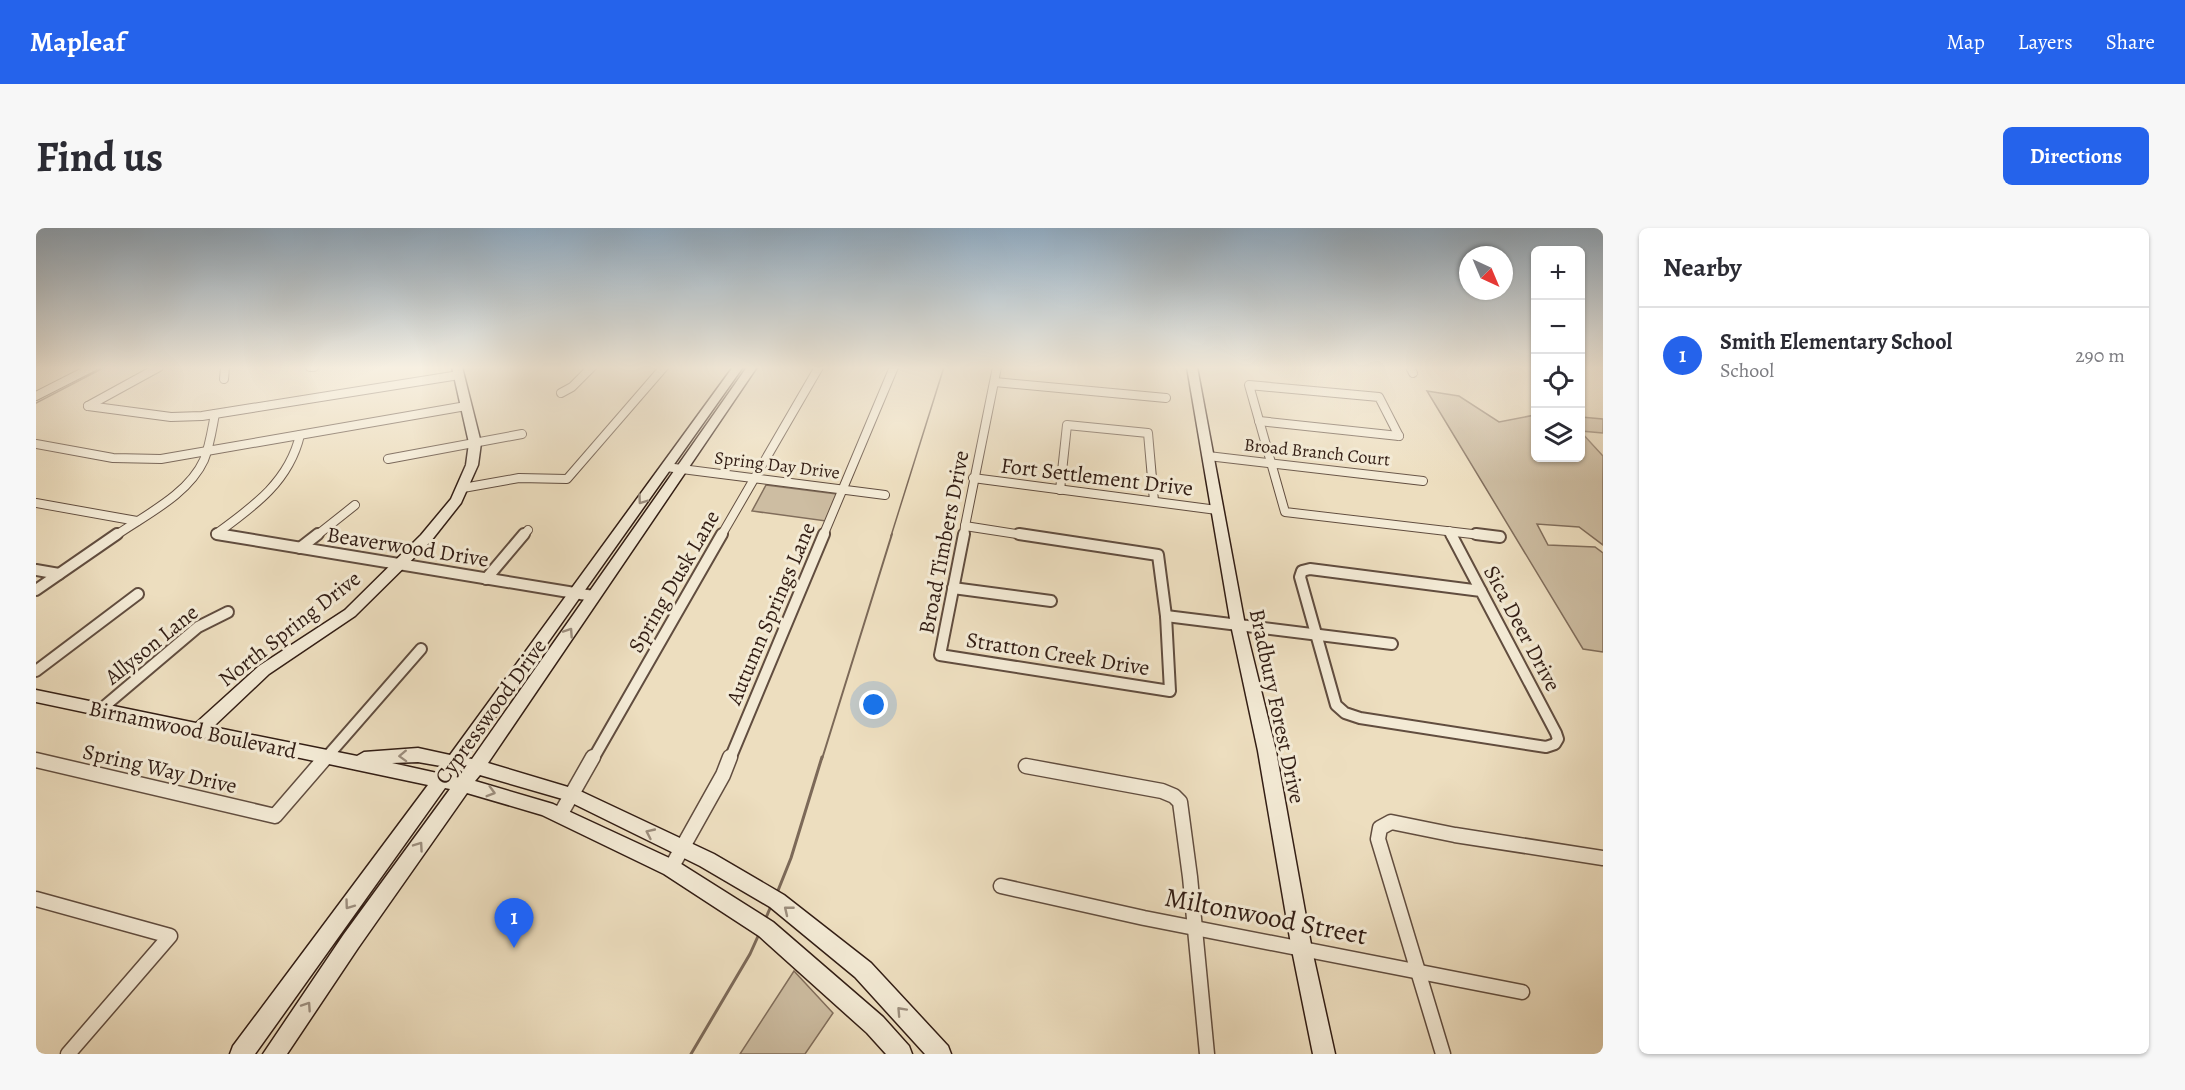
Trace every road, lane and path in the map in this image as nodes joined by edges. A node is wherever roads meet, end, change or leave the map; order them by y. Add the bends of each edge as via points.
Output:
1 (89, 406) edge
2 (263, 406) edge
3 (466, 406) joint
4 (631, 406) edge
5 (717, 406) edge
6 (797, 406) edge
7 (878, 406) edge
8 (990, 406) edge
9 (1199, 406) edge
10 (1255, 406) edge
11 (1383, 406) edge
12 (215, 414) junction
13 (1259, 421) junction
14 (300, 435) junction
15 (522, 435) dead end
16 (475, 443) junction
17 (36, 444) edge
18 (207, 451) junction
19 (1208, 456) junction
20 (388, 459) dead end
21 (1271, 464) junction
22 (673, 468) junction
23 (973, 478) junction
24 (754, 479) junction
25 (1423, 481) dead end
26 (463, 488) junction
27 (844, 490) junction
28 (1060, 490) junction
29 (885, 495) dead end
30 (1154, 501) junction
31 (36, 503) edge
32 (355, 505) dead end
33 (1217, 510) junction
34 (137, 521) junction
35 (964, 526) junction
36 (528, 530) dead end
37 (1449, 531) junction
38 (1500, 537) dead end
39 (300, 548) junction
40 (399, 564) junction
41 (36, 570) edge
42 (59, 574) junction
43 (486, 579) junction
44 (952, 588) junction
45 (36, 590) edge
46 (1480, 591) junction
47 (576, 593) junction
48 (138, 594) dead end
49 (593, 596) junction
50 (1051, 601) dead end
51 (228, 612) dead end
52 (1166, 616) junction
53 (1238, 625) junction
54 (1316, 635) junction
55 (1392, 644) dead end
56 (421, 649) dead end
57 (940, 654) joint
58 (36, 671) edge
59 (36, 696) edge
60 (100, 710) junction
61 (198, 731) junction
62 (329, 756) junction
63 (36, 760) edge
64 (351, 761) junction
65 (454, 762) junction
66 (1026, 766) dead end
67 (476, 767) junction
68 (441, 780) junction
69 (463, 784) junction
70 (572, 795) junction
71 (560, 815) junction
72 (682, 848) junction
73 (1603, 858) edge
74 (671, 868) junction
75 (1001, 886) dead end
76 (36, 899) edge
77 (1195, 928) junction
78 (327, 936) junction
79 (351, 941) junction
80 (1302, 950) junction
81 (1418, 972) junction
82 (1522, 992) dead end
83 (68, 1054) edge
84 (241, 1054) edge
85 (274, 1054) edge
86 (901, 1054) edge
87 (940, 1054) edge
88 (1206, 1054) edge
89 (1324, 1054) edge
90 (1443, 1054) edge

1 - 12 street via 171,417
2 - 12 street
3 - 14 street
3 - 16 street, North Spring Drive
4 - 26 street via 567,479 519,478
5 - 22 street, Cypresswood Drive
6 - 24 street, Spring Dusk Lane
7 - 27 street, Autumn Springs Lane
8 - 23 street, Broad Timbers Drive
9 - 19 street, Bradbury Forest Drive
10 - 13 street
11 - 13 street via 1399,436
12 - 18 street
13 - 21 street
14 - 18 street
14 - 39 street, Beaverwood Drive via 296,456 282,478 216,534
15 - 16 street
16 - 20 street
16 - 26 street, North Spring Drive
17 - 18 street via 132,460
18 - 34 street via 203,466 191,481
19 - 21 street, Broad Branch Court
19 - 33 street, Bradbury Forest Drive
21 - 25 street, Broad Branch Court
21 - 37 street via 1285,512
22 - 24 street, Spring Day Drive
22 -> 47 street, Cypresswood Drive
22 - 49 street, Cypresswood Drive
23 - 28 street, Fort Settlement Drive
23 - 35 street, Broad Timbers Drive
24 - 27 street, Spring Day Drive
24 - 70 street, Spring Dusk Lane
26 - 40 street, North Spring Drive via 442,520
27 - 29 street, Spring Day Drive
27 - 72 street, Autumn Springs Lane via 723,775
28 - 30 street, Fort Settlement Drive
28 - 30 street via 1067,425 1148,433
30 - 33 street, Fort Settlement Drive
31 - 34 street
32 - 39 street
33 - 53 street, Bradbury Forest Drive
34 - 42 street
35 - 44 street, Broad Timbers Drive
35 - 52 street via 1158,555
36 - 43 street
37 - 38 street
37 - 46 street, Sica Deer Drive
39 - 40 street, Beaverwood Drive
40 - 43 street, Beaverwood Drive
40 - 61 street, North Spring Drive via 350,613 264,670
41 - 42 street
42 - 45 street
43 - 47 street, Beaverwood Drive
44 - 50 street
44 - 57 street, Broad Timbers Drive
46 - 54 street via 1302,571 1300,576
46 - 54 street, Sica Deer Drive via 1556,733 1555,744 1546,747 1345,713 1336,705
47 - 49 street, Beaverwood Drive
47 - 65 street, Cypresswood Drive
48 - 58 street
67 -> 49 street, Cypresswood Drive
51 - 60 street, Allyson Lane via 198,627
52 - 53 street
52 - 57 street, Stratton Creek Drive via 1170,691
53 - 54 street
53 - 80 street, Bradbury Forest Drive via 1267,751
54 - 55 street
56 - 62 street
59 - 60 street, Birnamwood Boulevard
60 - 61 street, Birnamwood Boulevard
61 - 62 street, Birnamwood Boulevard
62 - 63 street, Spring Way Drive via 275,816
62 - 64 street, Birnamwood Boulevard
65 -> 64 street, Birnamwood Boulevard via 418,755
64 - 68 street, Birnamwood Boulevard
65 - 67 street, Birnamwood Boulevard
65 - 68 street, Cypresswood Drive
66 - 77 street via 1174,796 1182,807
67 - 69 street, Cypresswood Drive
67 - 70 street, Birnamwood Boulevard
68 - 69 street, Birnamwood Boulevard
68 -> 78 street, Cypresswood Drive
69 -> 71 street, Birnamwood Boulevard
79 -> 69 street, Cypresswood Drive
70 - 71 street, Spring Dusk Lane
72 -> 70 street, Birnamwood Boulevard
71 - 74 street, Birnamwood Boulevard
72 - 74 street, Autumn Springs Lane
87 -> 72 street, Birnamwood Boulevard via 863,970 833,945 777,901
73 - 81 street via 1391,822 1382,825 1378,839
74 - 86 street, Birnamwood Boulevard via 766,929 812,967
75 - 77 street, Miltonwood Street
76 - 83 street via 170,936
77 - 80 street, Miltonwood Street
77 - 88 street
78 - 79 street
78 - 84 street, Cypresswood Drive
85 -> 79 street, Cypresswood Drive
80 - 81 street, Miltonwood Street
80 - 89 street, Bradbury Forest Drive
81 - 82 street, Miltonwood Street
81 - 90 street

